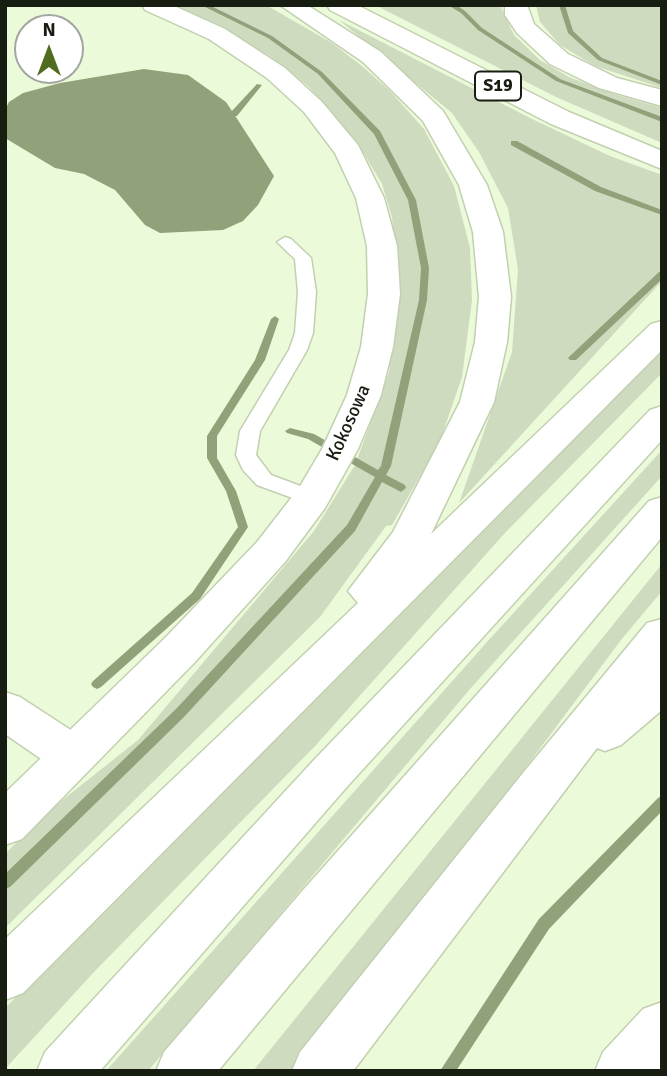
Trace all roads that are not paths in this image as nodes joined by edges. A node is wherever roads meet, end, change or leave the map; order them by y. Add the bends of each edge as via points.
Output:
1 (153, 5) edge
2 (291, 5) edge
3 (338, 5) edge
4 (516, 5) edge
5 (662, 97) edge
6 (662, 161) edge
7 (285, 242) dead end
8 (662, 331) edge
9 (662, 418) edge
10 (312, 498) junction
11 (662, 512) edge
12 (662, 635) edge
13 (316, 672) junction
14 (662, 684) edge
15 (5, 710) edge
16 (73, 756) junction
17 (539, 787) junction
18 (5, 824) edge
19 (5, 975) edge
20 (662, 1028) edge
21 (64, 1071) edge
22 (184, 1071) edge
23 (319, 1071) edge
24 (622, 1071) edge

1 - 10 main road, Kokosowa via 242,49 305,98 348,151 377,218 385,274 377,347 352,425
2 - 13 main road via 372,57 434,117 473,186 488,232 495,283 491,342 470,420 407,542 355,607
3 - 6 main road, S19 via 560,118
4 - 5 main road via 525,28 559,59 608,83
7 - 10 lane via 303,258 307,292 304,332 245,447 250,464 264,480
8 - 13 main road
9 - 21 main road via 329,775
10 - 16 main road, Kokosowa via 229,601
11 - 22 main road via 329,896
12 - 17 main road
13 - 19 main road
14 - 17 main road
15 - 16 main road
16 - 18 main road, Kokosowa
17 - 23 main road
20 - 24 main road

